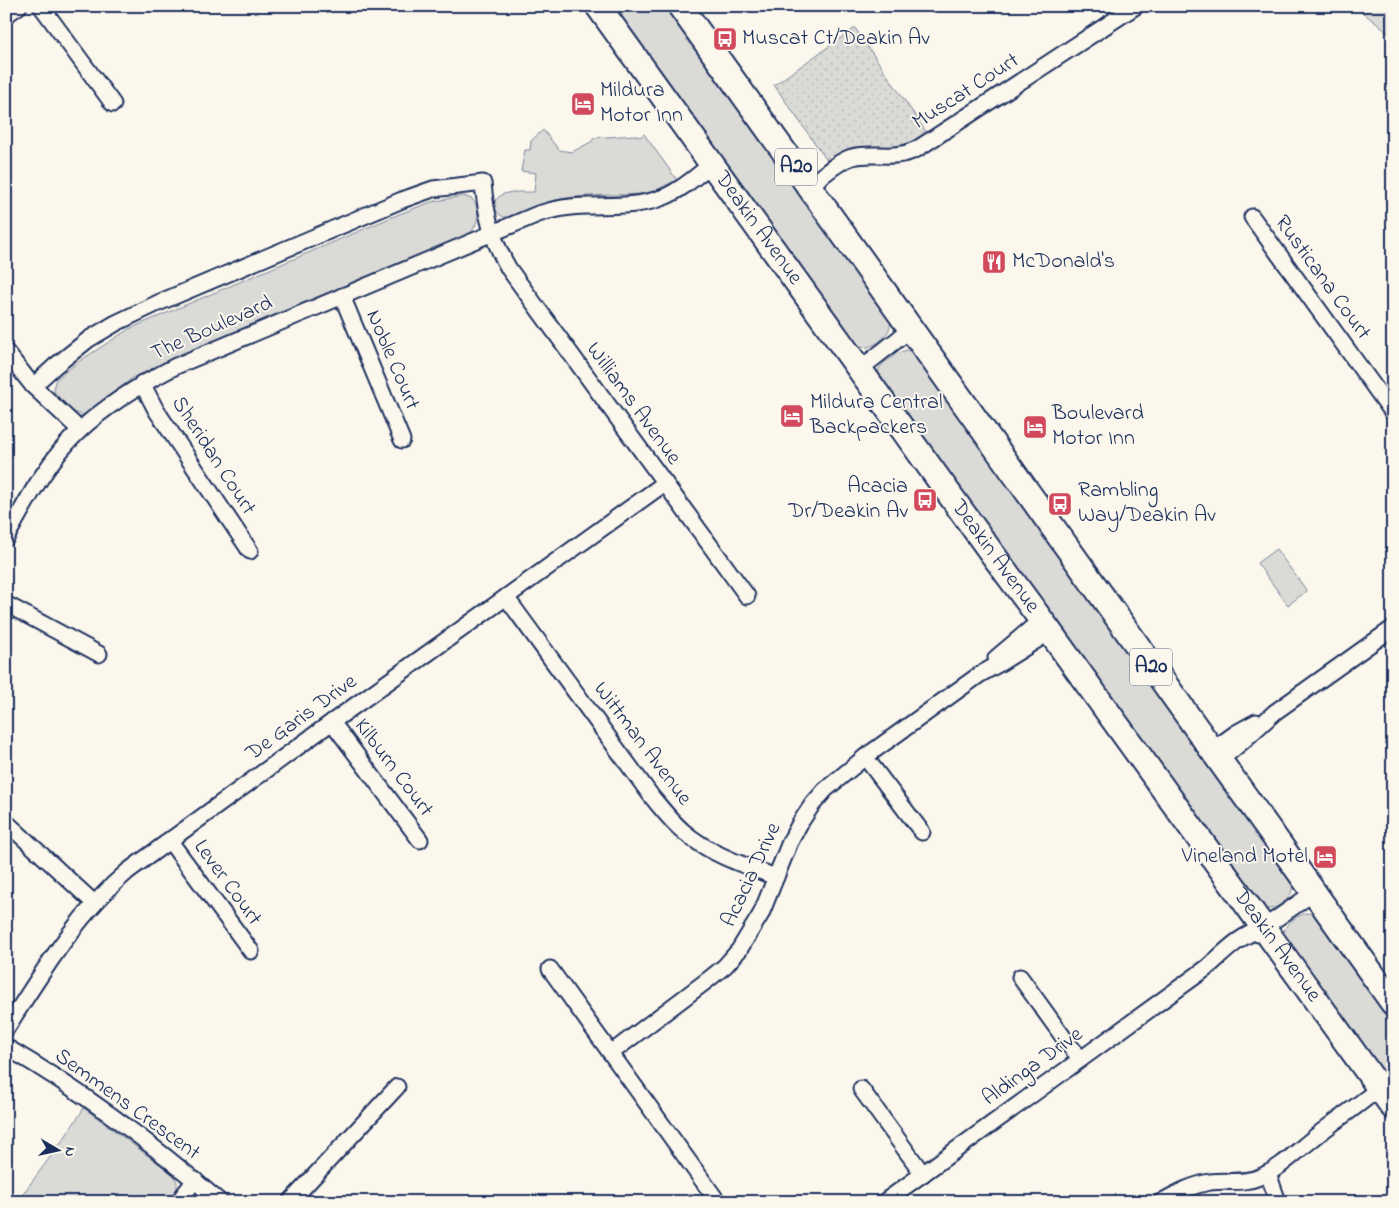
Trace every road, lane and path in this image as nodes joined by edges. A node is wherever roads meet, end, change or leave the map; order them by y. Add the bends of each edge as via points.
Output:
1 (19, 6) edge
2 (41, 6) edge
3 (598, 6) edge
4 (680, 6) edge
5 (1136, 6) edge
6 (6, 16) edge
7 (113, 104) dead end
8 (712, 164) junction
9 (809, 186) junction
10 (1252, 218) dead end
11 (491, 233) junction
12 (342, 296) junction
13 (911, 329) junction
14 (6, 352) edge
15 (860, 369) junction
16 (142, 383) junction
17 (33, 386) junction
18 (1393, 413) edge
19 (80, 430) junction
20 (402, 440) dead end
21 (665, 483) junction
22 (6, 538) edge
23 (250, 551) dead end
24 (748, 596) dead end
25 (506, 597) junction
26 (6, 604) edge
27 (1046, 626) junction
28 (1393, 628) edge
29 (99, 654) dead end
30 (332, 722) junction
31 (1215, 756) junction
32 (865, 757) junction
33 (6, 822) edge
34 (922, 832) dead end
35 (169, 840) junction
36 (420, 840) dead end
37 (776, 877) junction
38 (1313, 892) junction
39 (94, 903) junction
40 (1263, 928) junction
41 (251, 951) dead end
42 (550, 969) dead end
43 (1020, 977) dead end
44 (1393, 1003) edge
45 (6, 1029) edge
46 (6, 1047) edge
47 (610, 1053) junction
48 (1082, 1059) junction
49 (397, 1088) dead end
50 (1379, 1088) junction
51 (862, 1089) dead end
52 (1393, 1107) edge
53 (1268, 1173) junction
54 (923, 1174) junction
55 (195, 1180) junction
56 (178, 1202) edge
57 (220, 1202) edge
58 (290, 1202) edge
59 (718, 1202) edge
60 (884, 1202) edge
61 (1161, 1202) edge
62 (1278, 1202) edge

1 - 6 street
2 - 7 street
3 - 8 highway, Deakin Avenue / A20
4 - 9 highway, A20
5 - 9 street, Muscat Court via 917,148 901,155 849,158
8 - 11 street, The Boulevard via 664,197 631,205 558,208
8 - 15 highway, Deakin Avenue / A20
9 - 13 highway, A20
10 - 18 street, Rusticana Court
11 - 12 street, The Boulevard
11 - 17 street, The Boulevard via 483,183 433,190 402,200 158,302 116,323 89,339
11 - 21 street, Williams Avenue via 509,269
12 - 16 street, The Boulevard
12 - 20 street, Noble Court
13 - 15 street
13 - 31 highway, A20
14 - 17 street
15 - 27 highway, Deakin Avenue / A20
16 - 19 street, The Boulevard
16 - 23 street, Sheridan Court
17 - 19 street
19 - 22 street, The Boulevard via 34,488
21 - 24 street, Williams Avenue
21 - 25 street, De Garis Drive
25 - 30 street, De Garis Drive
25 - 37 street, Wittman Avenue via 668,816 684,832 718,854
26 - 29 street
27 - 32 street, Acacia Drive via 1002,662
27 - 40 highway, Deakin Avenue / A20
28 - 31 street via 1275,712 1236,733
30 - 35 street, De Garis Drive
30 - 36 street, Kilburn Court
31 - 38 highway, A20
32 - 34 street
32 - 37 street, Acacia Drive via 812,805 790,842
33 - 39 street
35 - 39 street, De Garis Drive via 128,871
35 - 41 street, Lever Court
37 - 47 street, Acacia Drive via 751,933 725,966
38 - 40 street, Aldinga Drive
38 - 44 highway, A20
39 - 45 street, De Garis Drive via 59,948
40 - 48 street, Aldinga Drive via 1239,950 1208,967
40 - 50 highway, Deakin Avenue / A20
42 - 47 street
43 - 48 street
46 - 55 street, Semmens Crescent via 90,1101
47 - 59 street
48 - 54 street, Aldinga Drive
49 - 58 street
50 - 52 highway, Deakin Avenue / A20
50 - 53 street
51 - 54 street
53 - 61 street via 1246,1181 1194,1186
53 - 62 street
54 - 60 street, Aldinga Drive
55 - 56 street
55 - 57 street, Semmens Crescent

